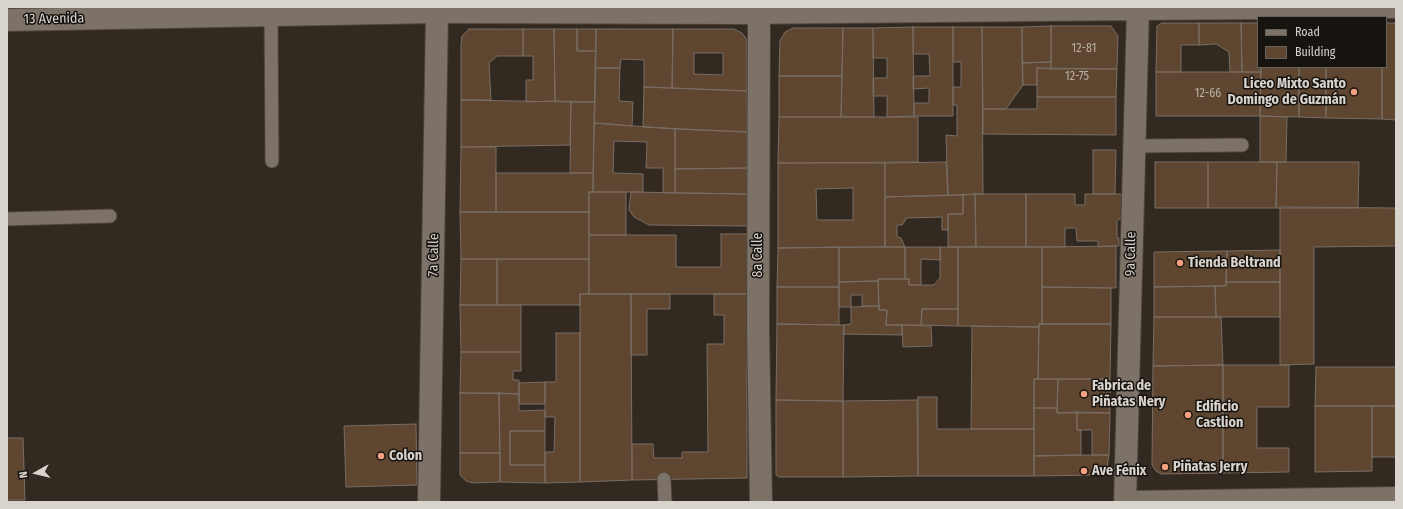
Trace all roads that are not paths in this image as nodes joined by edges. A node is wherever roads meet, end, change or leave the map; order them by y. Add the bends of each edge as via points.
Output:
1 (1396, 7) edge
2 (1138, 8) edge
3 (438, 9) edge
4 (759, 10) edge
5 (271, 16) junction
6 (7, 20) edge
7 (1242, 145) dead end
8 (1134, 146) junction
9 (272, 161) dead end
10 (110, 216) dead end
11 (7, 219) edge
12 (664, 480) dead end
13 (1396, 498) edge
14 (1211, 501) edge
15 (430, 502) edge
16 (665, 502) edge
17 (761, 502) edge
18 (1125, 502) edge
19 (1129, 502) edge

1 - 2 main road, 13 Avenida
2 - 4 main road, 13 Avenida
2 - 8 main road, 9a Calle
3 - 4 main road, 13 Avenida
3 - 5 main road, 13 Avenida
3 - 15 main road, 7a Calle
4 - 17 main road, 8a Calle via 752,328
5 - 6 main road, 13 Avenida
5 - 9 lane
7 - 8 lane
8 - 18 main road, 9a Calle
10 - 11 lane
12 - 16 lane
13 - 14 main road
14 - 19 main road

